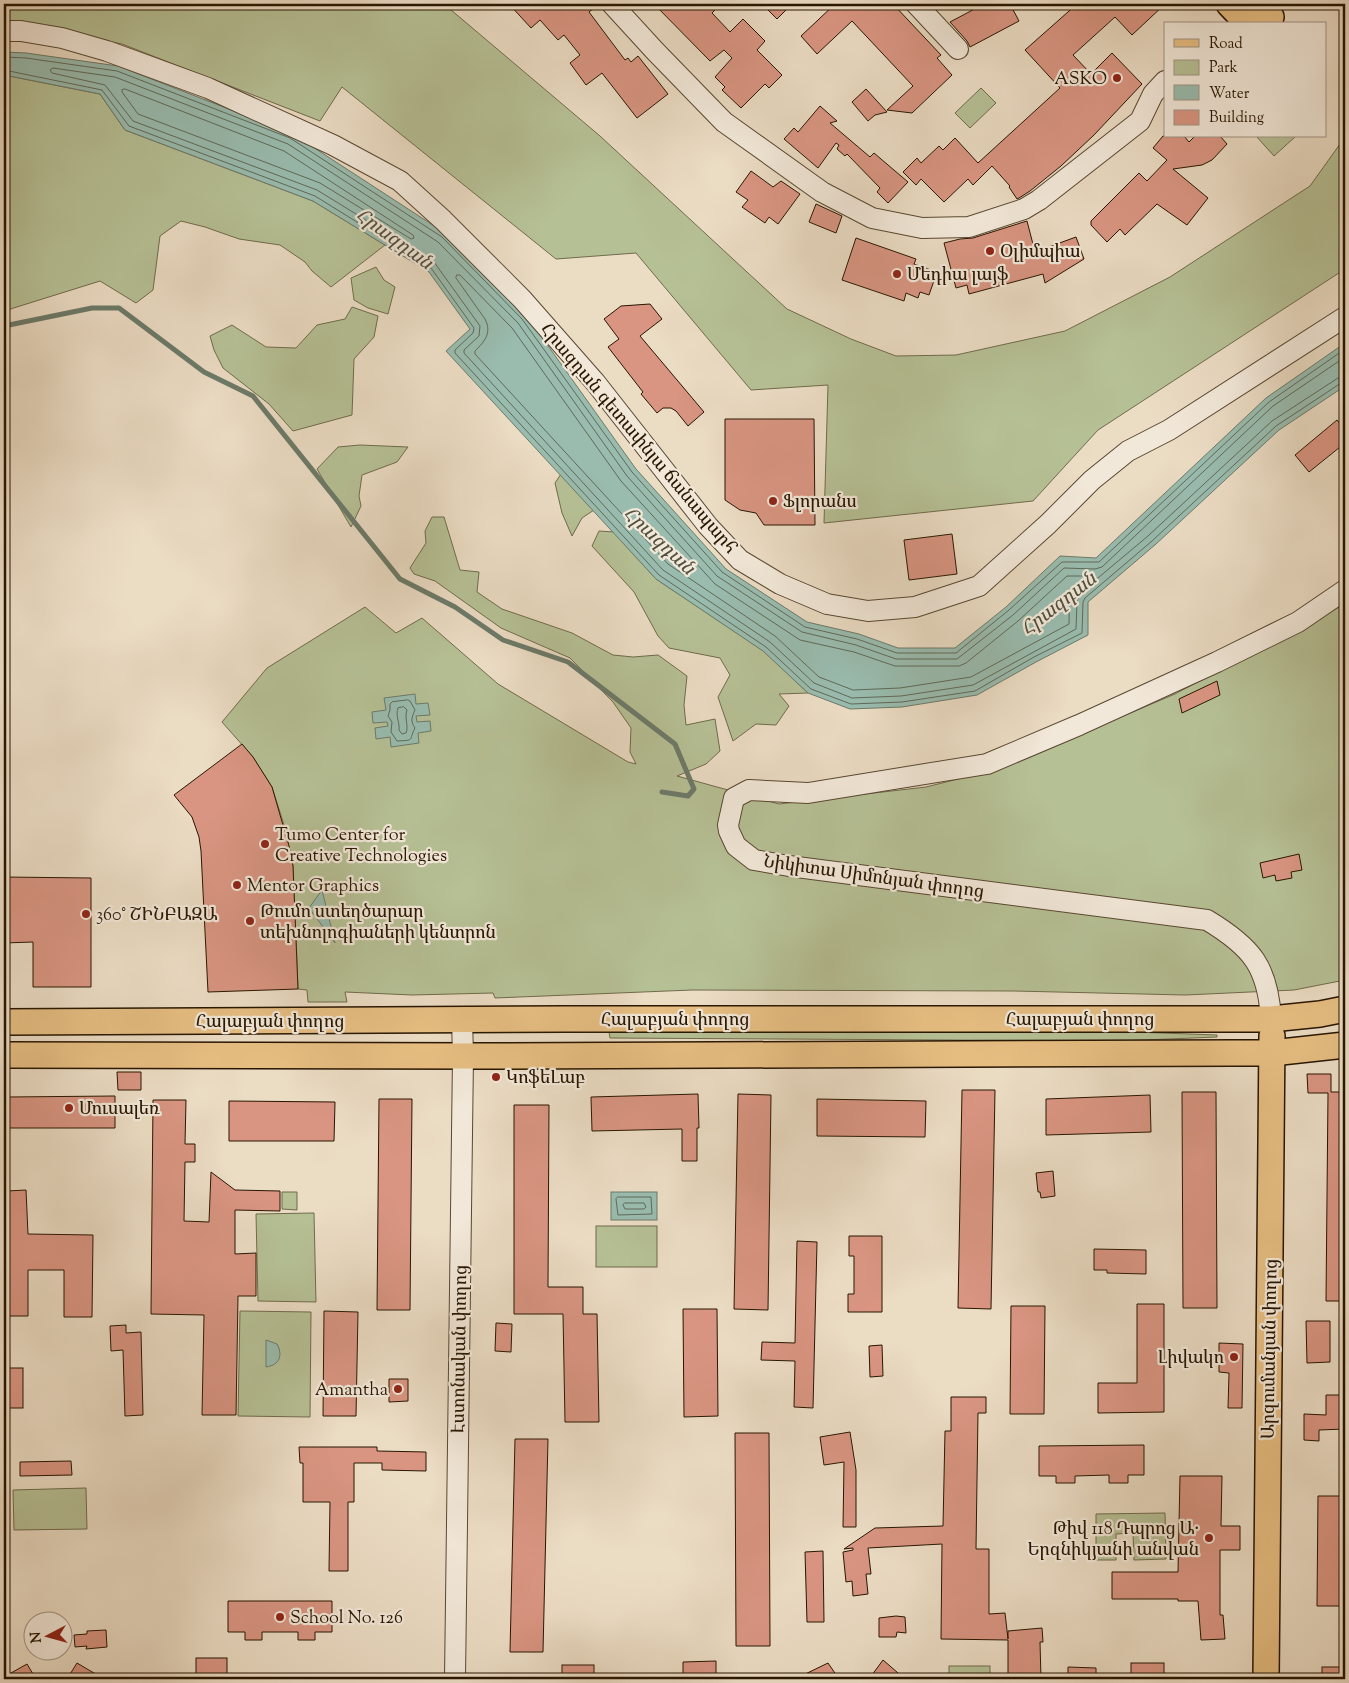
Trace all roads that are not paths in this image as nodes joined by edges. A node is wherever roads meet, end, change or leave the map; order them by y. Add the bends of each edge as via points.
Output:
1 (612, 4) edge
2 (916, 4) edge
3 (4, 31) edge
4 (958, 49) dead end
5 (1164, 82) edge
6 (1345, 317) edge
7 (1345, 590) edge
8 (1345, 1009) edge
9 (462, 1019) junction
10 (1271, 1019) junction
11 (4, 1022) edge
12 (1345, 1045) edge
13 (1272, 1053) junction
14 (4, 1054) edge
15 (463, 1056) junction
16 (455, 1679) edge
17 (1266, 1679) edge

1 - 5 street via 724,122 822,192 872,218 922,228 970,227 1024,209 1039,200 1140,121 1153,94
2 - 4 street
3 - 6 street, Հրազդան գետափնյա ճանապարհ via 62,38 208,88 333,145 400,181 522,299 595,382 708,526 740,560 780,584 827,604 868,611 915,606 979,586 1128,450 1169,430
7 - 10 street, Նիկիտա Սիմոնյան փողոց via 1298,622 1217,662 987,764 808,793 749,790 734,798 729,816 729,831 736,846 754,860 1207,920 1229,933 1257,962 1265,979
8 - 10 main road, Հալաբյան փողոց
9 - 10 main road, Հալաբյան փողոց
9 - 11 main road, Հալաբյան փողոց
9 - 15 street, Էստոնական փողոց
10 - 13 main road, Արզումանյան փողոց
12 - 13 main road, Հալաբյան փողոց
13 - 15 main road, Հալաբյան փողոց
13 - 17 main road, Արզումանյան փողոց
14 - 15 main road, Հալաբյան փողոց
15 - 16 street, Էստոնական փողոց

